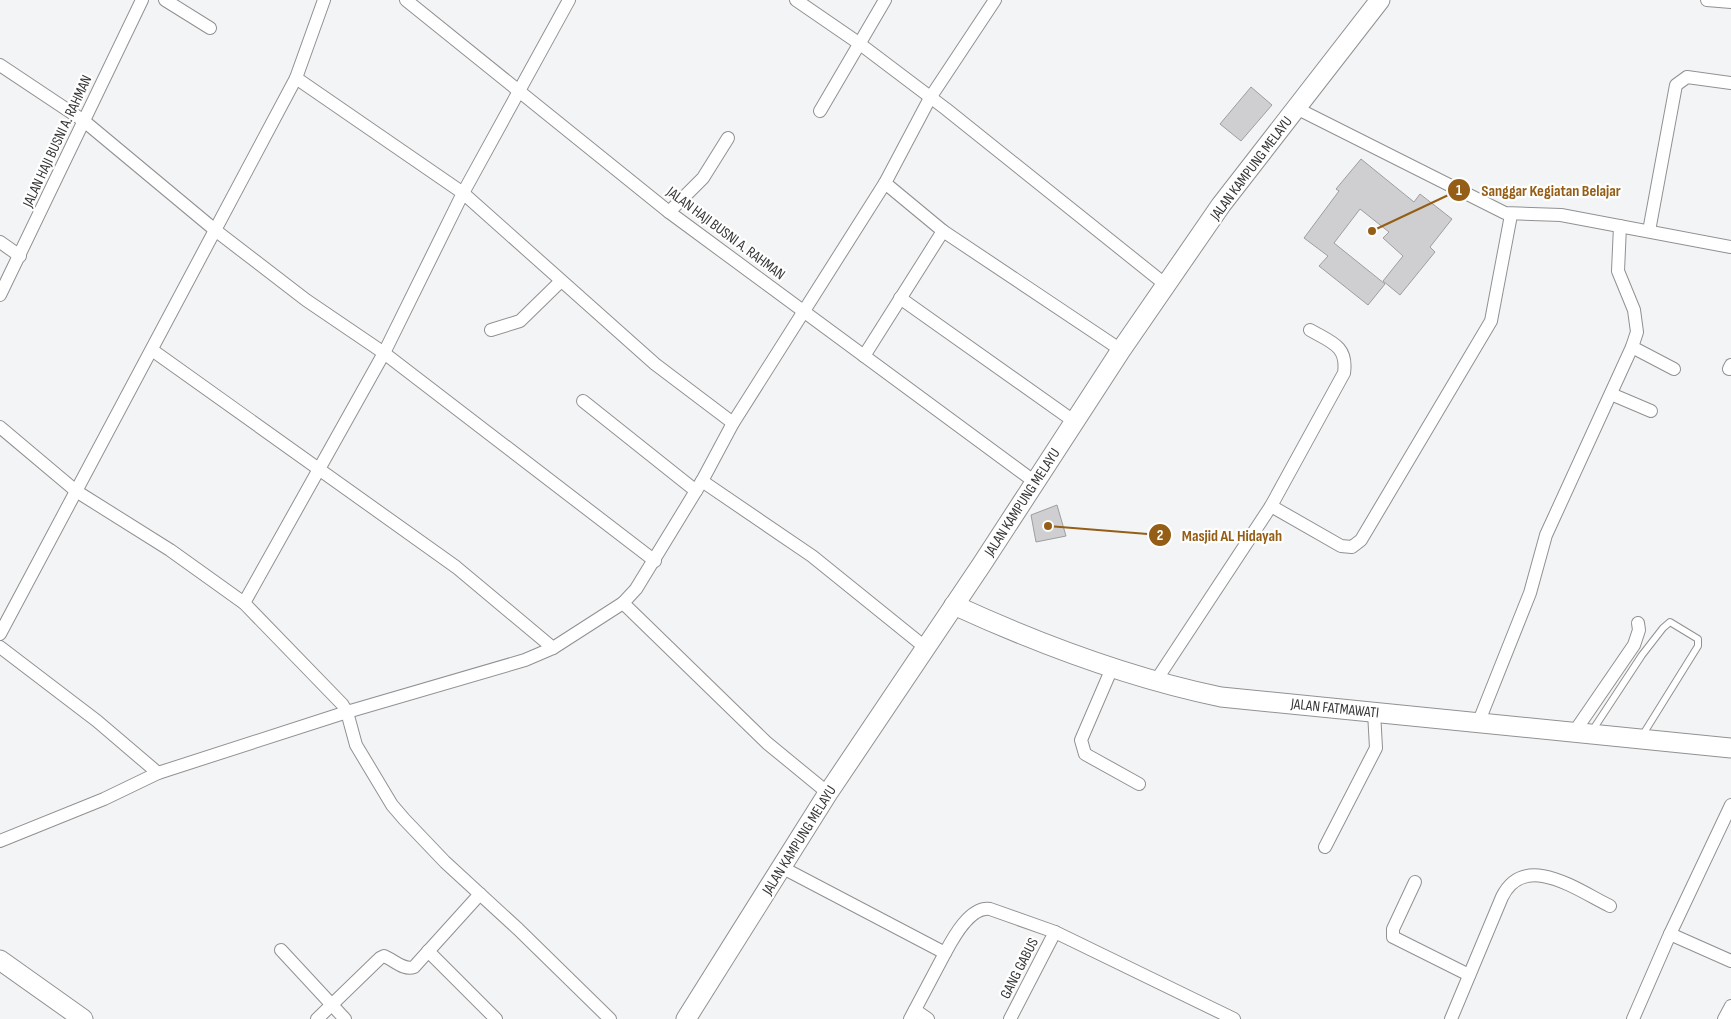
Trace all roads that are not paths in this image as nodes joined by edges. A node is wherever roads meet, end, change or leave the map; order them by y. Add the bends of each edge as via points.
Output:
1 (142, 0) edge
2 (165, 0) edge
3 (324, 0) edge
4 (406, 0) edge
5 (569, 0) edge
6 (796, 0) edge
7 (885, 0) edge
8 (995, 0) edge
9 (1380, 0) edge
10 (1707, 0) edge
11 (1731, 2) edge
12 (210, 28) dead end
13 (860, 44) junction
14 (0, 65) edge
15 (296, 78) junction
16 (1731, 83) edge
17 (520, 90) junction
18 (930, 98) junction
19 (1296, 108) junction
20 (820, 111) dead end
21 (84, 122) junction
22 (728, 138) dead end
23 (885, 183) junction
24 (463, 194) junction
25 (670, 212) junction
26 (1511, 215) junction
27 (1620, 226) junction
28 (215, 230) junction
29 (943, 231) junction
30 (1649, 231) junction
31 (0, 242) edge
32 (1731, 247) edge
33 (20, 256) junction
34 (561, 281) junction
35 (1166, 286) junction
36 (0, 295) edge
37 (900, 298) junction
38 (805, 313) junction
39 (491, 330) dead end
40 (1310, 330) dead end
41 (1632, 347) junction
42 (152, 350) junction
43 (1121, 350) junction
44 (384, 353) junction
45 (864, 356) junction
46 (1674, 369) dead end
47 (1611, 394) junction
48 (583, 401) dead end
49 (1651, 412) dead end
50 (1075, 422) junction
51 (733, 423) junction
52 (0, 427) edge
53 (319, 468) junction
54 (1035, 482) junction
55 (699, 486) junction
56 (76, 491) junction
57 (1271, 506) junction
58 (655, 561) junction
59 (244, 603) junction
60 (622, 603) junction
61 (954, 605) junction
62 (1638, 623) dead end
63 (0, 634) edge
64 (0, 647) edge
65 (553, 648) junction
66 (926, 648) junction
67 (1112, 668) junction
68 (1155, 682) junction
69 (347, 712) junction
70 (1374, 712) junction
71 (1479, 721) junction
72 (1583, 732) junction
73 (1641, 738) junction
74 (1731, 748) edge
75 (158, 773) junction
76 (1139, 784) dead end
77 (828, 793) junction
78 (1731, 805) edge
79 (1726, 833) edge
80 (0, 841) edge
81 (1325, 847) dead end
82 (783, 868) junction
83 (1415, 882) dead end
84 (480, 894) junction
85 (1610, 906) dead end
86 (1055, 932) junction
87 (1670, 934) junction
88 (281, 950) dead end
89 (428, 951) junction
90 (944, 953) junction
91 (1730, 959) edge
92 (0, 960) edge
93 (1470, 975) junction
94 (332, 1005) junction
95 (1731, 1006) edge
96 (913, 1015) edge
97 (83, 1019) edge
98 (317, 1019) edge
99 (345, 1019) edge
100 (496, 1019) edge
101 (610, 1019) edge
102 (686, 1019) edge
103 (928, 1019) edge
104 (1010, 1019) edge
105 (1234, 1019) edge
106 (1451, 1019) edge
107 (1633, 1019) edge
108 (1724, 1019) edge

1 - 21 street, JALAN HAJI BUSNI A. RAHMAN
2 - 12 street
3 - 15 street
4 - 17 street, JALAN HAJI BUSNI A. RAHMAN
5 - 17 street
6 - 13 street
7 - 13 street
8 - 18 street
9 - 19 main road, JALAN KAMPUNG MELAYU
10 - 11 street
13 - 18 street
13 - 20 street
14 - 21 street
15 - 24 street
15 - 28 street
16 - 30 street via 1687,77 1676,85
17 - 24 street
17 - 25 street, JALAN HAJI BUSNI A. RAHMAN
18 - 23 street
18 - 35 street
19 - 26 street via 1491,208
19 - 35 main road, JALAN KAMPUNG MELAYU via 1221,205
21 - 28 street
21 - 33 street, JALAN HAJI BUSNI A. RAHMAN
22 - 25 street via 703,178
23 - 29 street
23 - 38 street
24 - 34 street
24 - 44 street
25 - 38 street, JALAN HAJI BUSNI A. RAHMAN
26 - 27 street via 1561,215
26 - 57 street via 1491,321 1361,540 1352,547 1341,546
27 - 30 street
27 - 41 street via 1618,271 1634,310 1637,332
28 - 42 street
28 - 44 street via 306,300
29 - 37 street
29 - 43 street
30 - 32 street
31 - 33 street
33 - 36 street, JALAN HAJI BUSNI A. RAHMAN
34 - 39 street via 520,321
34 - 51 street via 655,364
35 - 43 main road, JALAN KAMPUNG MELAYU
37 - 45 street
37 - 50 street
38 - 45 street, JALAN HAJI BUSNI A. RAHMAN
38 - 51 street
40 - 57 street via 1337,345 1346,362 1344,373
41 - 46 street
41 - 47 street
42 - 53 street
42 - 56 street
43 - 50 main road, JALAN KAMPUNG MELAYU
44 - 53 street
44 - 58 street
45 - 54 street, JALAN HAJI BUSNI A. RAHMAN
47 - 49 street
47 - 71 street via 1546,535 1530,593
48 - 55 street
50 - 54 main road, JALAN KAMPUNG MELAYU
51 - 55 street
52 - 56 street
53 - 59 street
53 - 65 street via 470,578
54 - 61 main road, JALAN KAMPUNG MELAYU
55 - 58 street
55 - 66 street via 819,561
56 - 59 street via 170,550
56 - 63 street
57 - 68 street
58 - 60 street
59 - 69 street via 336,696
60 - 65 street
60 - 77 street via 767,743
61 - 66 main road, JALAN KAMPUNG MELAYU
61 - 67 main road, JALAN FATMAWATI via 997,625
62 - 72 street via 1634,645
64 - 75 street via 97,721
65 - 69 street via 512,665
66 - 77 main road, JALAN KAMPUNG MELAYU
67 - 68 main road, JALAN FATMAWATI
67 - 76 street via 1081,740 1085,754
68 - 70 main road, JALAN FATMAWATI via 1221,697
69 - 75 street
69 - 84 street via 356,745 392,805
70 - 71 main road, JALAN FATMAWATI
70 - 81 street via 1376,748
71 - 72 main road, JALAN FATMAWATI
72 - 73 main road, JALAN FATMAWATI
72 - 73 lane via 1663,628 1673,623 1698,639 1698,646
73 - 74 main road, JALAN FATMAWATI
75 - 80 street via 104,799
77 - 82 main road, JALAN KAMPUNG MELAYU
78 - 79 street
79 - 87 street
82 - 90 street
82 - 102 main road, JALAN KAMPUNG MELAYU
83 - 93 street via 1393,929 1393,937
84 - 89 street
84 - 101 street
85 - 93 street via 1546,876 1520,877 1508,886
86 - 90 street via 984,908 969,920
86 - 104 street, GANG GABUS
86 - 105 street
87 - 91 street
87 - 107 street
88 - 94 street
89 - 94 street via 410,969 384,956 380,958
89 - 100 street
90 - 96 street
92 - 97 main road
93 - 106 street
94 - 98 street
94 - 99 street
95 - 108 street
96 - 103 street

